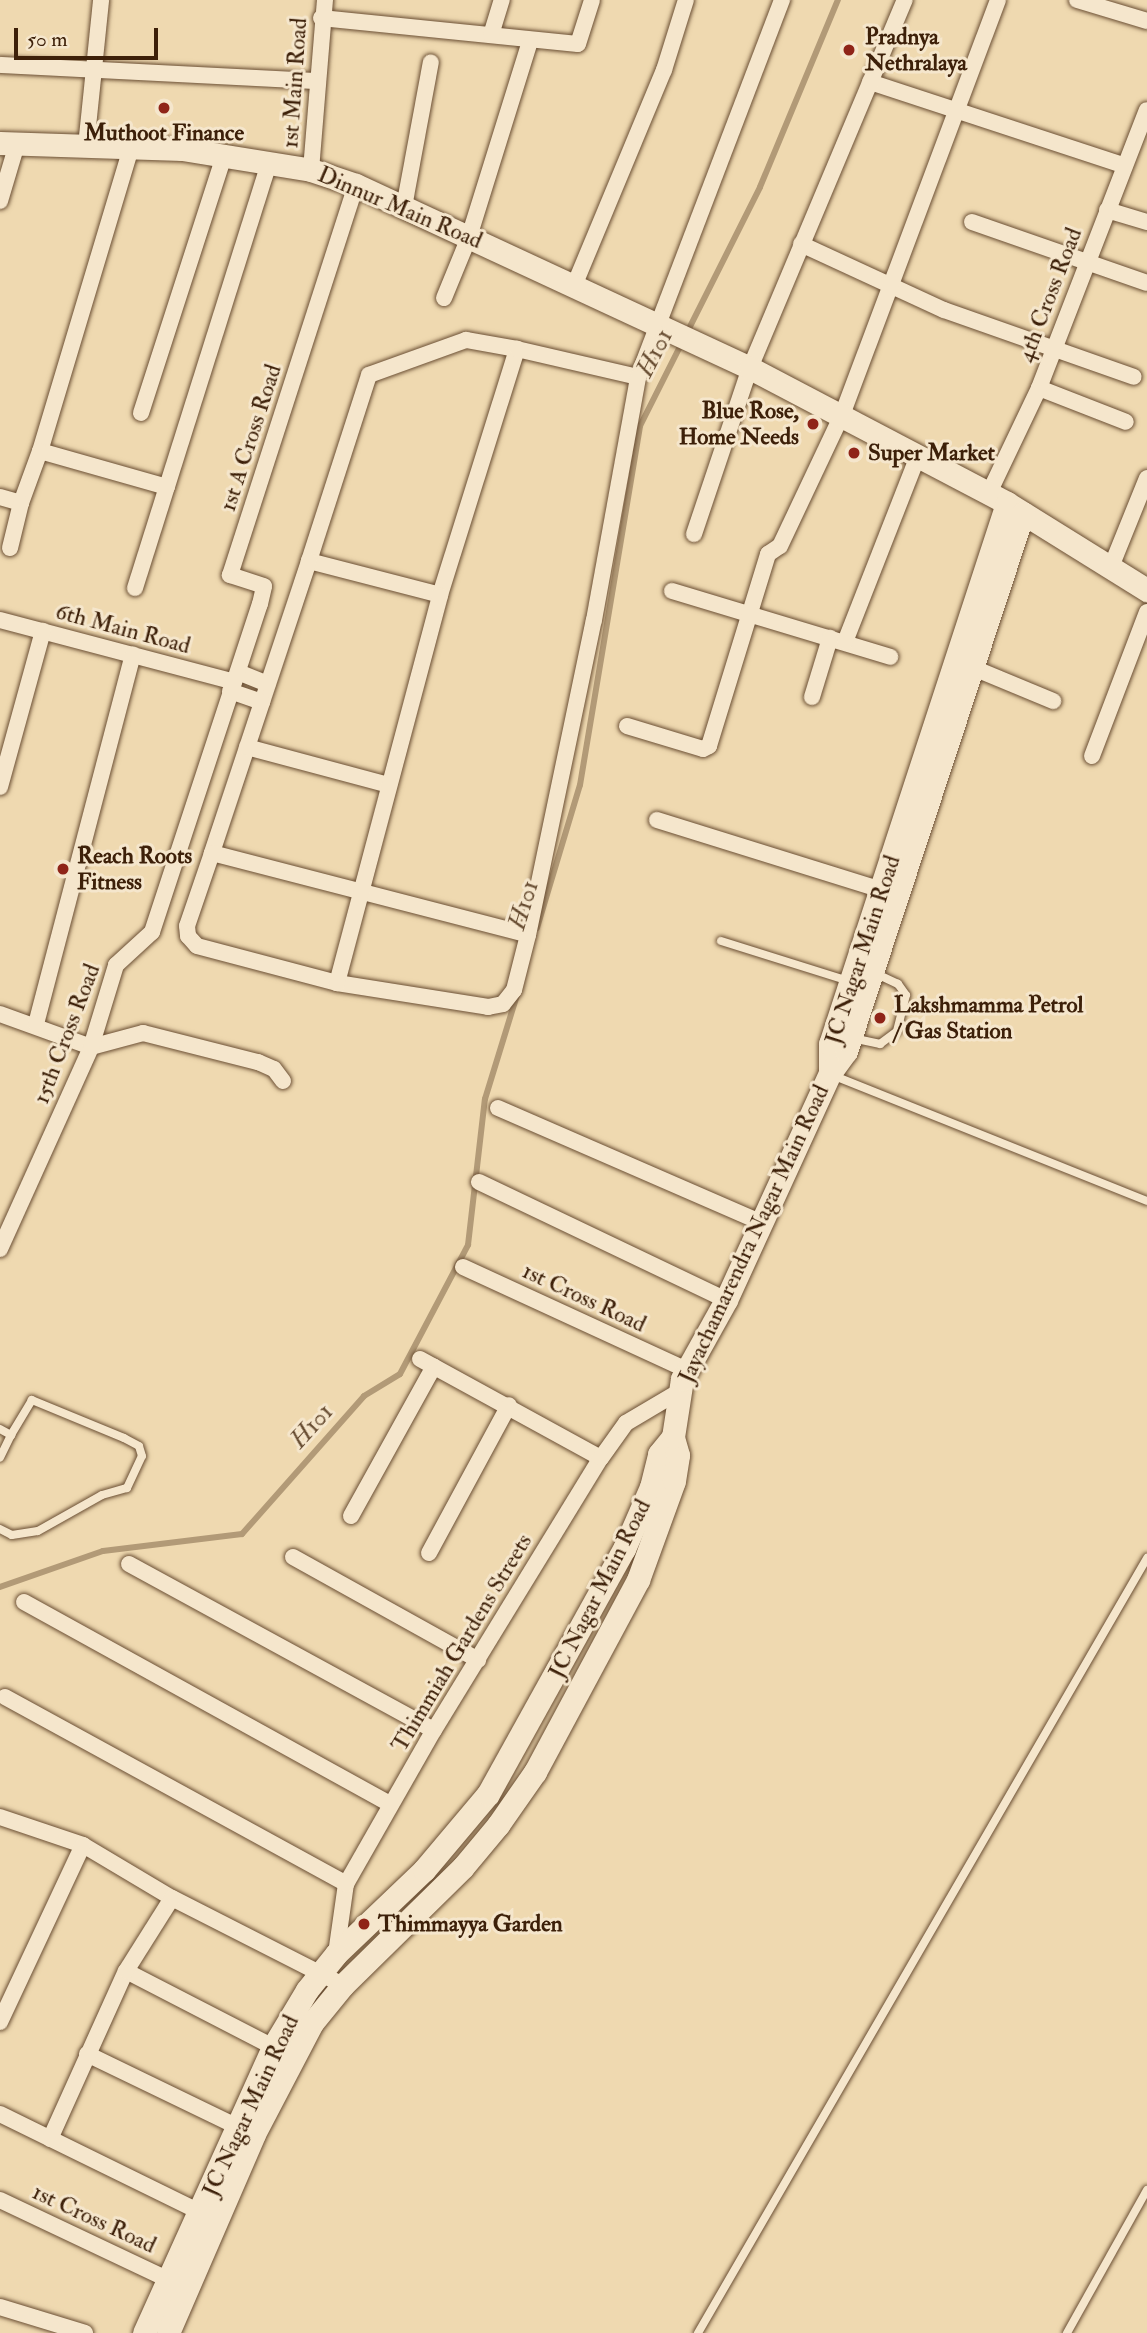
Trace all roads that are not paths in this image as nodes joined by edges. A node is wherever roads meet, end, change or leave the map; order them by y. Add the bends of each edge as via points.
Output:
1 (101, 0) edge
2 (325, 0) edge
3 (502, 0) edge
4 (592, 0) edge
5 (686, 0) edge
6 (782, 0) edge
7 (905, 0) edge
8 (998, 0) edge
9 (1077, 0) edge
10 (321, 18) junction
11 (1147, 21) edge
12 (491, 35) junction
13 (530, 41) junction
14 (431, 62) dead end
15 (0, 65) edge
16 (94, 72) junction
17 (317, 81) junction
18 (870, 82) junction
19 (1147, 110) edge
20 (959, 113) junction
21 (8, 143) edge
22 (86, 146) junction
23 (131, 148) junction
24 (224, 156) junction
25 (269, 162) junction
26 (1125, 166) junction
27 (311, 170) junction
28 (356, 185) junction
29 (0, 201) edge
30 (404, 207) junction
31 (1107, 209) junction
32 (972, 222) dead end
33 (1147, 222) edge
34 (469, 237) junction
35 (801, 244) junction
36 (1087, 261) junction
37 (1147, 283) edge
38 (574, 285) junction
39 (892, 289) junction
40 (444, 299) dead end
41 (658, 325) junction
42 (1053, 346) junction
43 (517, 349) junction
44 (750, 368) junction
45 (638, 377) junction
46 (1134, 377) dead end
47 (1039, 388) junction
48 (141, 413) dead end
49 (842, 415) junction
50 (1126, 422) dead end
51 (40, 451) junction
52 (918, 456) junction
53 (1147, 478) edge
54 (167, 487) junction
55 (0, 497) edge
56 (21, 503) junction
57 (1006, 503) junction
58 (694, 534) dead end
59 (10, 548) dead end
60 (309, 561) junction
61 (1111, 568) junction
62 (135, 588) dead end
63 (1147, 590) edge
64 (672, 591) dead end
65 (440, 595) junction
66 (1147, 612) edge
67 (749, 614) junction
68 (0, 620) edge
69 (43, 631) junction
70 (838, 640) junction
71 (133, 655) junction
72 (890, 657) dead end
73 (971, 667) junction
74 (234, 682) junction
75 (268, 684) junction
76 (812, 696) dead end
77 (1053, 701) dead end
78 (262, 702) junction
79 (627, 726) dead end
80 (247, 747) junction
81 (936, 750) junction
82 (5, 752) edge
83 (1092, 756) dead end
84 (389, 785) junction
85 (0, 787) edge
86 (657, 820) dead end
87 (212, 853) junction
88 (362, 893) junction
89 (891, 893) junction
90 (528, 936) junction
91 (721, 941) dead end
92 (861, 973) junction
93 (337, 983) junction
94 (0, 1014) edge
95 (36, 1024) junction
96 (851, 1038) junction
97 (91, 1047) junction
98 (830, 1073) junction
99 (283, 1081) dead end
100 (498, 1108) dead end
101 (479, 1182) dead end
102 (1147, 1201) edge
103 (763, 1223) junction
104 (0, 1249) edge
105 (463, 1267) dead end
106 (726, 1300) junction
107 (683, 1380) junction
108 (509, 1405) junction
109 (0, 1429) edge
110 (11, 1435) junction
111 (673, 1437) junction
112 (0, 1458) edge
113 (601, 1458) junction
114 (351, 1517) dead end
115 (0, 1529) edge
116 (429, 1553) dead end
117 (293, 1557) dead end
118 (1147, 1558) edge
119 (129, 1564) dead end
120 (24, 1602) dead end
121 (478, 1660) junction
122 (5, 1698) dead end
123 (434, 1730) junction
124 (391, 1805) junction
125 (0, 1817) edge
126 (83, 1845) junction
127 (346, 1884) junction
128 (172, 1898) junction
129 (336, 1954) junction
130 (126, 1970) junction
131 (321, 1972) junction
132 (343, 1985) junction
133 (0, 2022) edge
134 (273, 2047) junction
135 (87, 2054) junction
136 (0, 2113) edge
137 (238, 2127) junction
138 (50, 2139) junction
139 (1147, 2190) edge
140 (0, 2200) edge
141 (209, 2217) junction
142 (169, 2280) junction
143 (0, 2307) edge
144 (85, 2333) edge
145 (144, 2333) edge
146 (168, 2333) edge
147 (698, 2333) edge
148 (1067, 2333) edge

1 - 16 street
2 - 10 street, 1st Main Road
3 - 12 street
4 - 13 street via 578,44
5 - 38 street via 664,70
6 - 41 street
7 - 18 street
8 - 20 street
9 - 11 street
10 - 12 street
10 - 17 street, 1st Main Road
12 - 13 street
13 - 34 street
14 - 30 street
15 - 16 street
16 - 17 street
16 - 22 street
17 - 27 street, 1st Main Road
18 - 20 street
18 - 35 street
19 - 26 street, 4th Cross Road
20 - 26 street
20 - 39 street
21 - 22 main road, Dinnur Main Road
21 - 29 street
22 - 23 main road, Dinnur Main Road
23 - 24 main road, Dinnur Main Road
23 - 51 street
24 - 25 main road, Dinnur Main Road
24 - 48 street
25 - 27 main road, Dinnur Main Road
25 - 54 street
26 - 31 street, 4th Cross Road
27 - 28 main road, Dinnur Main Road
28 - 30 main road, Dinnur Main Road
28 - 74 street, 1st A Cross Road via 230,575 264,586
30 - 34 main road, Dinnur Main Road
31 - 33 street
31 - 36 street, 4th Cross Road
32 - 36 street
34 - 38 main road, Dinnur Main Road
34 - 40 street
35 - 39 street
35 - 44 street
36 - 37 street
36 - 42 street, 4th Cross Road
38 - 41 main road, Dinnur Main Road
39 - 42 street
39 - 49 street
41 - 44 main road, Dinnur Main Road
41 - 45 street
42 - 46 street
42 - 47 street, 4th Cross Road
43 - 45 street
43 - 60 street via 466,340 369,375
43 - 65 street
44 - 49 main road
44 - 58 street
45 - 90 street via 594,620
47 - 50 street
47 - 57 street, 4th Cross Road
49 - 52 main road
49 - 67 street via 780,546 768,554
51 - 54 street
51 - 56 street
52 - 57 main road
52 - 70 street
53 - 61 street
54 - 62 street
55 - 56 street
56 - 59 street
57 - 61 main road
57 - 73 main road, JC Nagar Main Road
57 - 81 main road, JC Nagar Main Road
60 - 65 street
60 - 75 street
61 - 63 main road
64 - 67 street
65 - 84 street
66 - 83 street
67 - 70 street
67 - 79 street via 709,746 703,749
68 - 69 street, 6th Main Road
69 - 71 street, 6th Main Road
69 - 82 street
70 - 72 street
70 - 76 street
71 - 74 street, 6th Main Road
71 - 95 street
73 - 77 street
73 - 81 main road, JC Nagar Main Road
74 - 75 street
74 - 78 street
74 - 97 street, 15th Cross Road via 152,932 116,965
75 - 78 street
78 - 80 street
80 - 84 street
80 - 87 street
81 - 89 main road, JC Nagar Main Road
82 - 85 street
84 - 88 street
86 - 89 street
87 - 88 street
87 - 93 street via 187,926 188,936 197,946
88 - 90 street
88 - 93 street
89 - 92 main road, JC Nagar Main Road
90 - 93 street via 514,990 503,1004 488,1007
91 - 92 lane
92 - 96 main road, JC Nagar Main Road
92 - 96 lane via 898,984 906,995 897,1031 880,1044
92 - 98 main road, JC Nagar Main Road via 830,1044
94 - 95 street
95 - 97 street
96 - 98 main road, JC Nagar Main Road
97 - 99 street via 143,1033 258,1062 275,1069
97 - 104 street, 15th Cross Road
98 - 102 lane
98 - 103 main road, Jayachamarendra Nagar Main Road
100 - 103 street
101 - 106 street
103 - 106 main road, Jayachamarendra Nagar Main Road
105 - 107 street, 1st Cross Road
106 - 107 main road, Jayachamarendra Nagar Main Road
107 - 111 main road, Jayachamarendra Nagar Main Road
107 - 113 street, Thimmiah Gardens Streets via 626,1423
108 - 113 street
108 - 114 street via 427,1362
108 - 116 street
109 - 110 lane
110 - 112 lane
110 - 115 lane via 32,1400 124,1438 139,1446 142,1456 127,1488 102,1495 38,1531 12,1535
111 - 129 main road, JC Nagar Main Road via 659,1454 624,1549 488,1794 424,1870
111 - 132 main road, JC Nagar Main Road via 678,1455 674,1481 638,1580 534,1772 463,1867
113 - 121 street, Thimmiah Gardens Streets
117 - 121 street
118 - 147 lane
119 - 123 street
120 - 124 street
121 - 123 street, Thimmiah Gardens Streets
122 - 127 street
123 - 124 street, Thimmiah Gardens Streets
124 - 127 street, Thimmiah Gardens Streets
125 - 126 street
126 - 128 street
126 - 133 street
127 - 129 street, Thimmiah Gardens Streets
128 - 130 street
128 - 131 street
129 - 131 main road, JC Nagar Main Road
130 - 134 street
130 - 135 street
131 - 132 street
131 - 134 main road, JC Nagar Main Road
132 - 141 main road, JC Nagar Main Road via 312,2023
134 - 137 main road, JC Nagar Main Road
135 - 137 street
135 - 138 street
136 - 138 street
137 - 141 main road, JC Nagar Main Road
138 - 141 street
139 - 148 lane
140 - 142 street, 1st Cross Road
141 - 142 main road, JC Nagar Main Road
141 - 146 main road, JC Nagar Main Road
142 - 145 main road, JC Nagar Main Road
143 - 144 street

